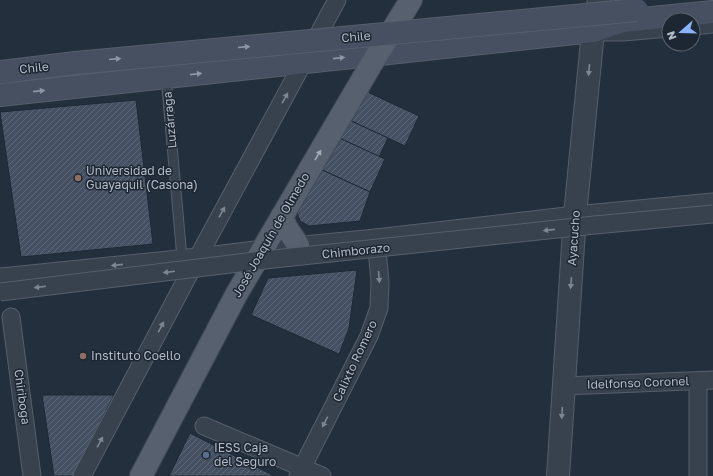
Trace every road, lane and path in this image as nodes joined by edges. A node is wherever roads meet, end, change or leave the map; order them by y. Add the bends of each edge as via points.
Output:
1 (337, 0) edge
2 (411, 0) edge
3 (599, 0) edge
4 (713, 3) edge
5 (713, 12) edge
6 (630, 16) junction
7 (713, 24) edge
8 (701, 25) edge
9 (593, 27) junction
10 (661, 29) edge
11 (377, 54) junction
12 (304, 62) junction
13 (0, 72) edge
14 (166, 77) junction
15 (0, 95) edge
16 (713, 202) edge
17 (713, 214) edge
18 (575, 215) junction
19 (282, 216) junction
20 (376, 238) junction
21 (298, 246) junction
22 (263, 249) junction
23 (190, 258) junction
24 (0, 277) edge
25 (0, 292) edge
26 (11, 317) dead end
27 (705, 381) edge
28 (564, 386) junction
29 (204, 426) dead end
30 (300, 472) edge
31 (32, 476) edge
32 (82, 476) edge
33 (141, 476) edge
34 (322, 476) edge
35 (558, 476) edge
36 (698, 476) edge

1 - 12 street
2 - 11 main road, José Joaquín de Olmedo
3 - 9 street, Ayacucho
4 - 6 main road, Chile
5 - 6 main road, Chile
6 - 9 main road, Chile
13 -> 6 main road, Chile, bridge via 76,63
7 - 8 street
9 - 10 street, Chile via 623,32
9 - 11 main road, Chile
9 -> 18 street, Ayacucho
12 -> 11 main road, Chile
19 -> 11 main road, José Joaquín de Olmedo
14 -> 12 main road, Chile
23 -> 12 street
15 -> 14 main road, Chile
14 - 23 lane, Luzárraga
16 - 18 street, Chimborazo
17 -> 25 street, Chimborazo, bridge via 263,260
18 - 20 street, Chimborazo
18 -> 28 street, Ayacucho
19 - 21 main road
19 - 22 main road, José Joaquín de Olmedo
20 - 21 street, Chimborazo
20 -> 30 street, Calixto Romero via 380,282 379,308 369,336
21 - 22 street, Chimborazo
22 - 23 street, Chimborazo
22 - 33 main road, José Joaquín de Olmedo via 236,295
23 -> 24 street, Chimborazo
32 -> 23 street
26 - 31 street, Chiriboga
27 - 28 street, Idelfonso Coronel
27 - 36 street
28 -> 35 street, Ayacucho
29 - 30 street
30 - 34 street

